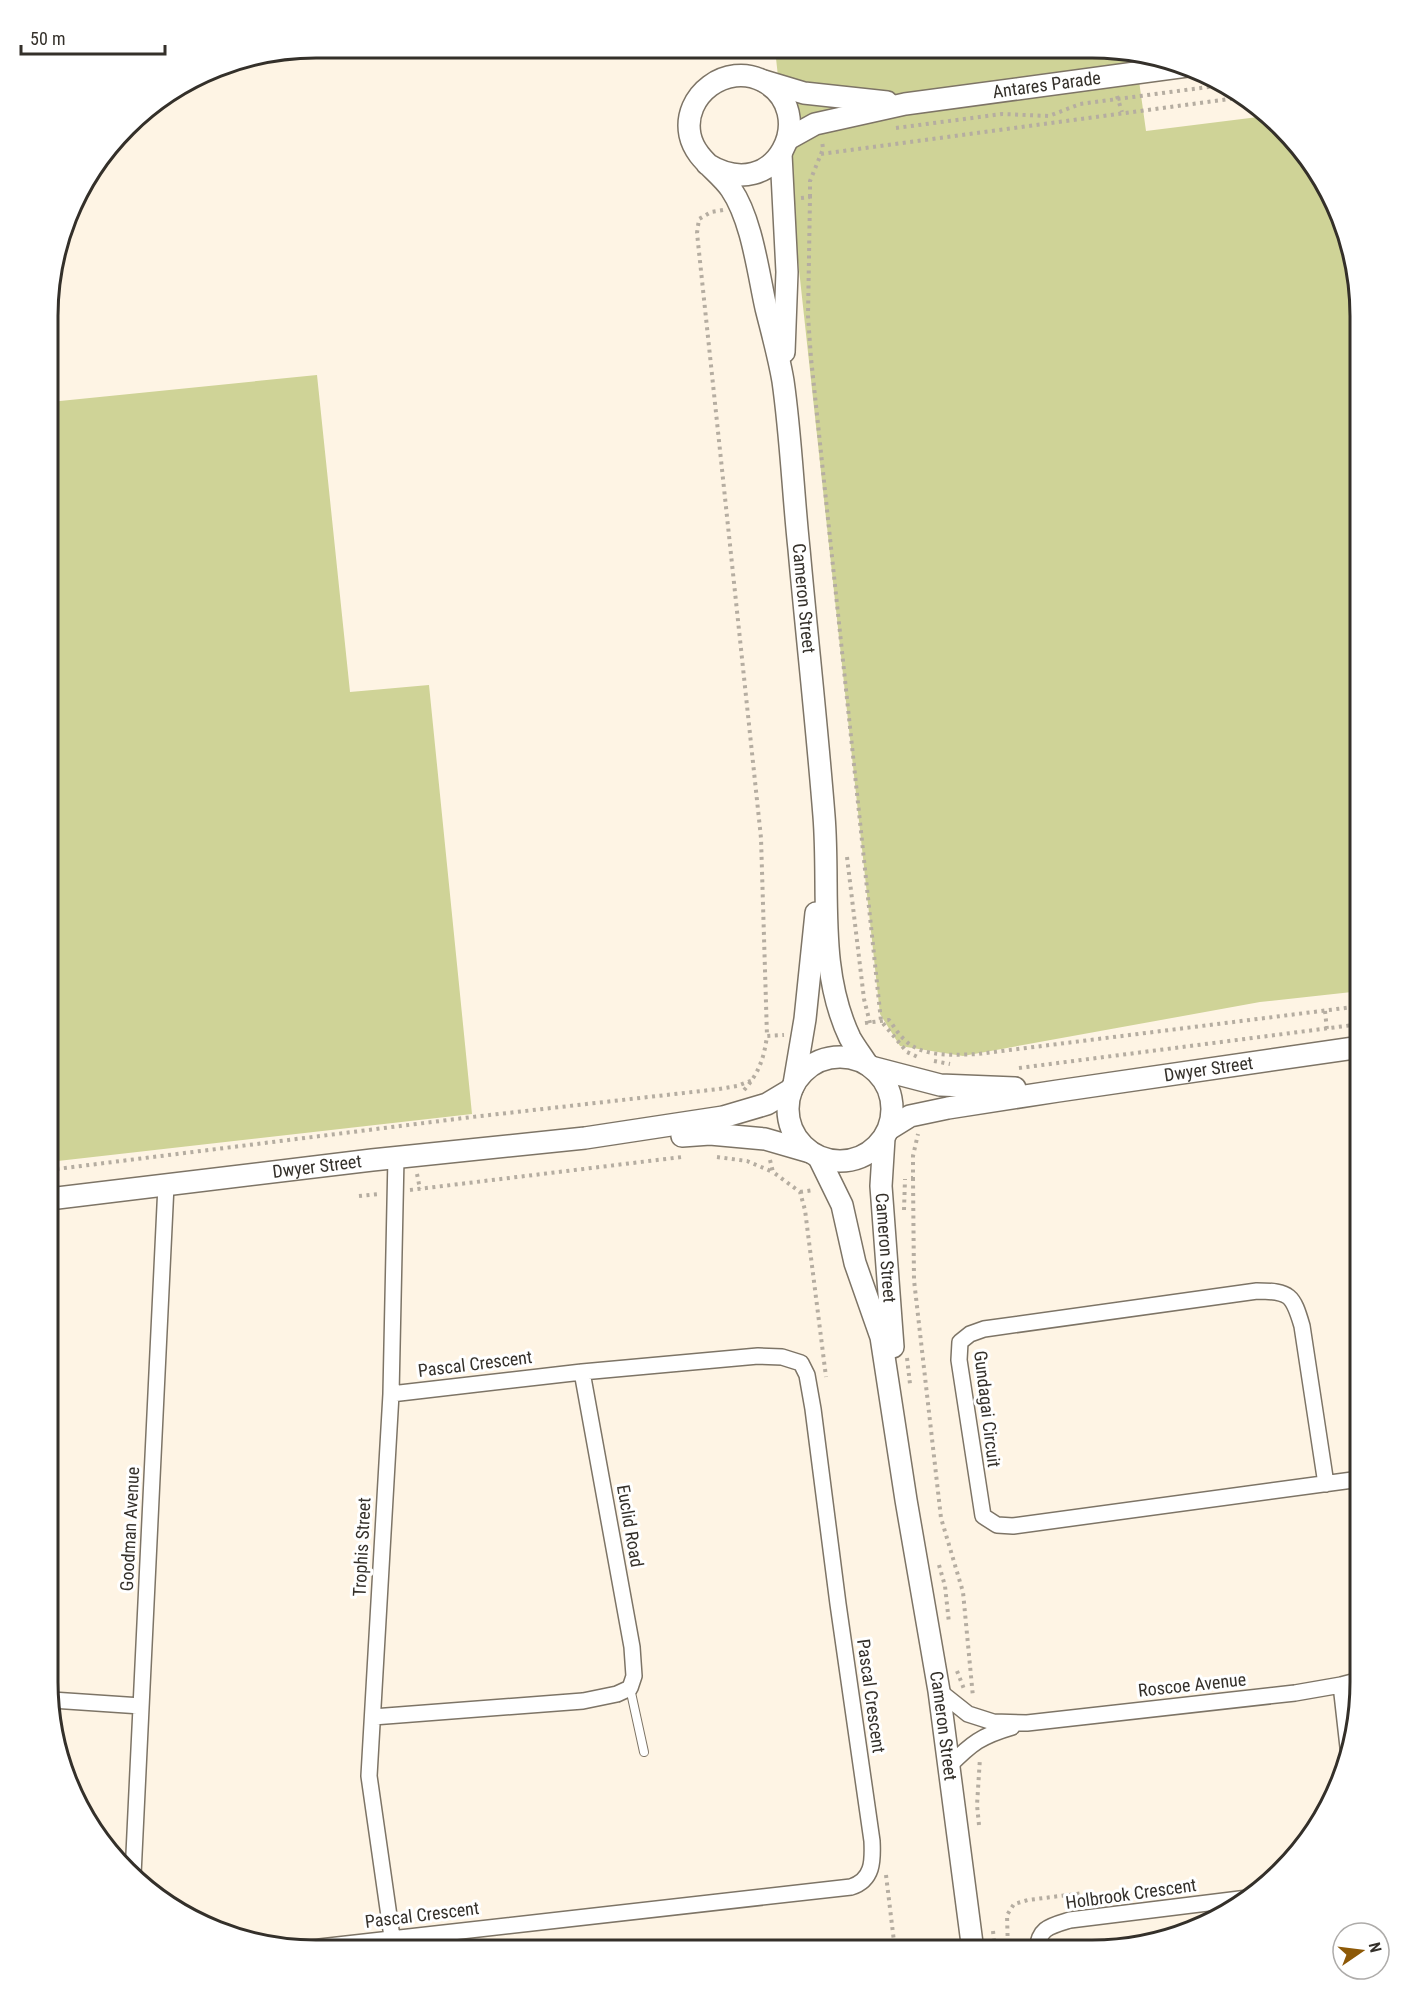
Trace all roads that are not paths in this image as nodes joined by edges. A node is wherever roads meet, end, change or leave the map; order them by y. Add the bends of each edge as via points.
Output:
1 (1150, 65) edge
2 (754, 78) junction
3 (905, 104) junction
4 (784, 147) junction
5 (707, 164) junction
6 (783, 380) junction
7 (824, 820) junction
8 (1350, 1054) edge
9 (869, 1066) junction
10 (793, 1088) junction
11 (1058, 1090) junction
12 (887, 1134) junction
13 (585, 1138) junction
14 (815, 1155) junction
15 (396, 1157) junction
16 (166, 1185) junction
17 (58, 1198) edge
18 (582, 1372) junction
19 (390, 1394) junction
20 (1350, 1480) edge
21 (1326, 1484) junction
22 (906, 1500) junction
23 (1350, 1683) edge
24 (1341, 1685) junction
25 (630, 1688) junction
26 (939, 1691) junction
27 (59, 1700) edge
28 (141, 1706) junction
29 (372, 1717) junction
30 (1027, 1723) junction
31 (1346, 1731) edge
32 (644, 1752) dead end
33 (949, 1766) junction
34 (134, 1864) edge
35 (1231, 1900) edge
36 (392, 1937) junction
37 (370, 1940) edge
38 (972, 1940) edge
39 (1037, 1940) edge

1 - 3 street, Antares Parade
2 - 3 street, Antares Parade via 804,93
2 - 4 street via 776,92 786,106 789,122
2 - 5 street via 732,76 717,81 694,104 689,119 690,135
3 - 4 street, Antares Parade via 815,124
4 - 5 street via 769,166 754,174 737,176
4 - 6 street, Cameron Street via 787,272
5 - 6 street, Cameron Street via 731,189 746,223
6 - 7 street, Cameron Street
7 - 9 street, Cameron Street via 833,989 851,1038
7 - 10 street, Cameron Street via 808,995
8 - 11 street, Dwyer Street
9 - 10 street via 854,1058 826,1059 807,1069
9 - 11 street, Dwyer Street via 940,1085
9 - 12 street via 889,1089 892,1116
10 - 13 street, Dwyer Street via 767,1104 723,1117
10 - 14 street via 788,1106 790,1124 798,1140
11 - 12 street, Dwyer Street via 910,1116
12 - 14 street via 862,1157 841,1162
12 - 22 street, Cameron Street via 881,1186
13 - 14 street, Dwyer Street via 710,1134 765,1139
13 - 15 street, Dwyer Street
14 - 22 street, Cameron Street via 842,1205 855,1263 880,1337
15 - 16 street, Dwyer Street
15 - 19 street, Trophis Street
16 - 17 street, Dwyer Street
16 - 28 street, Goodman Avenue
18 - 19 street, Pascal Crescent
18 - 25 street, Euclid Road via 633,1654
18 - 36 street, Pascal Crescent via 758,1356 801,1363 813,1409 872,1841 869,1874 851,1887
19 - 29 street, Trophis Street
20 - 21 street, Gundagai Circuit
21 - 21 street, Gundagai Circuit via 997,1525 983,1516 959,1360 960,1342 984,1329 1257,1292 1285,1294 1296,1303 1302,1326
22 - 26 street, Cameron Street
23 - 24 street, Roscoe Avenue
24 - 30 street, Roscoe Avenue
24 - 31 street
25 - 29 street via 583,1701
25 - 32 lane, Euclid Road
26 - 30 street via 968,1714 993,1722
26 - 33 street, Cameron Street
27 - 28 street
28 - 34 street, Goodman Avenue
29 - 36 street, Trophis Street via 369,1776
30 - 33 street via 978,1740
33 - 38 street, Cameron Street
35 - 39 street, Holbrook Crescent via 1070,1920 1048,1926
36 - 37 street, Pascal Crescent

